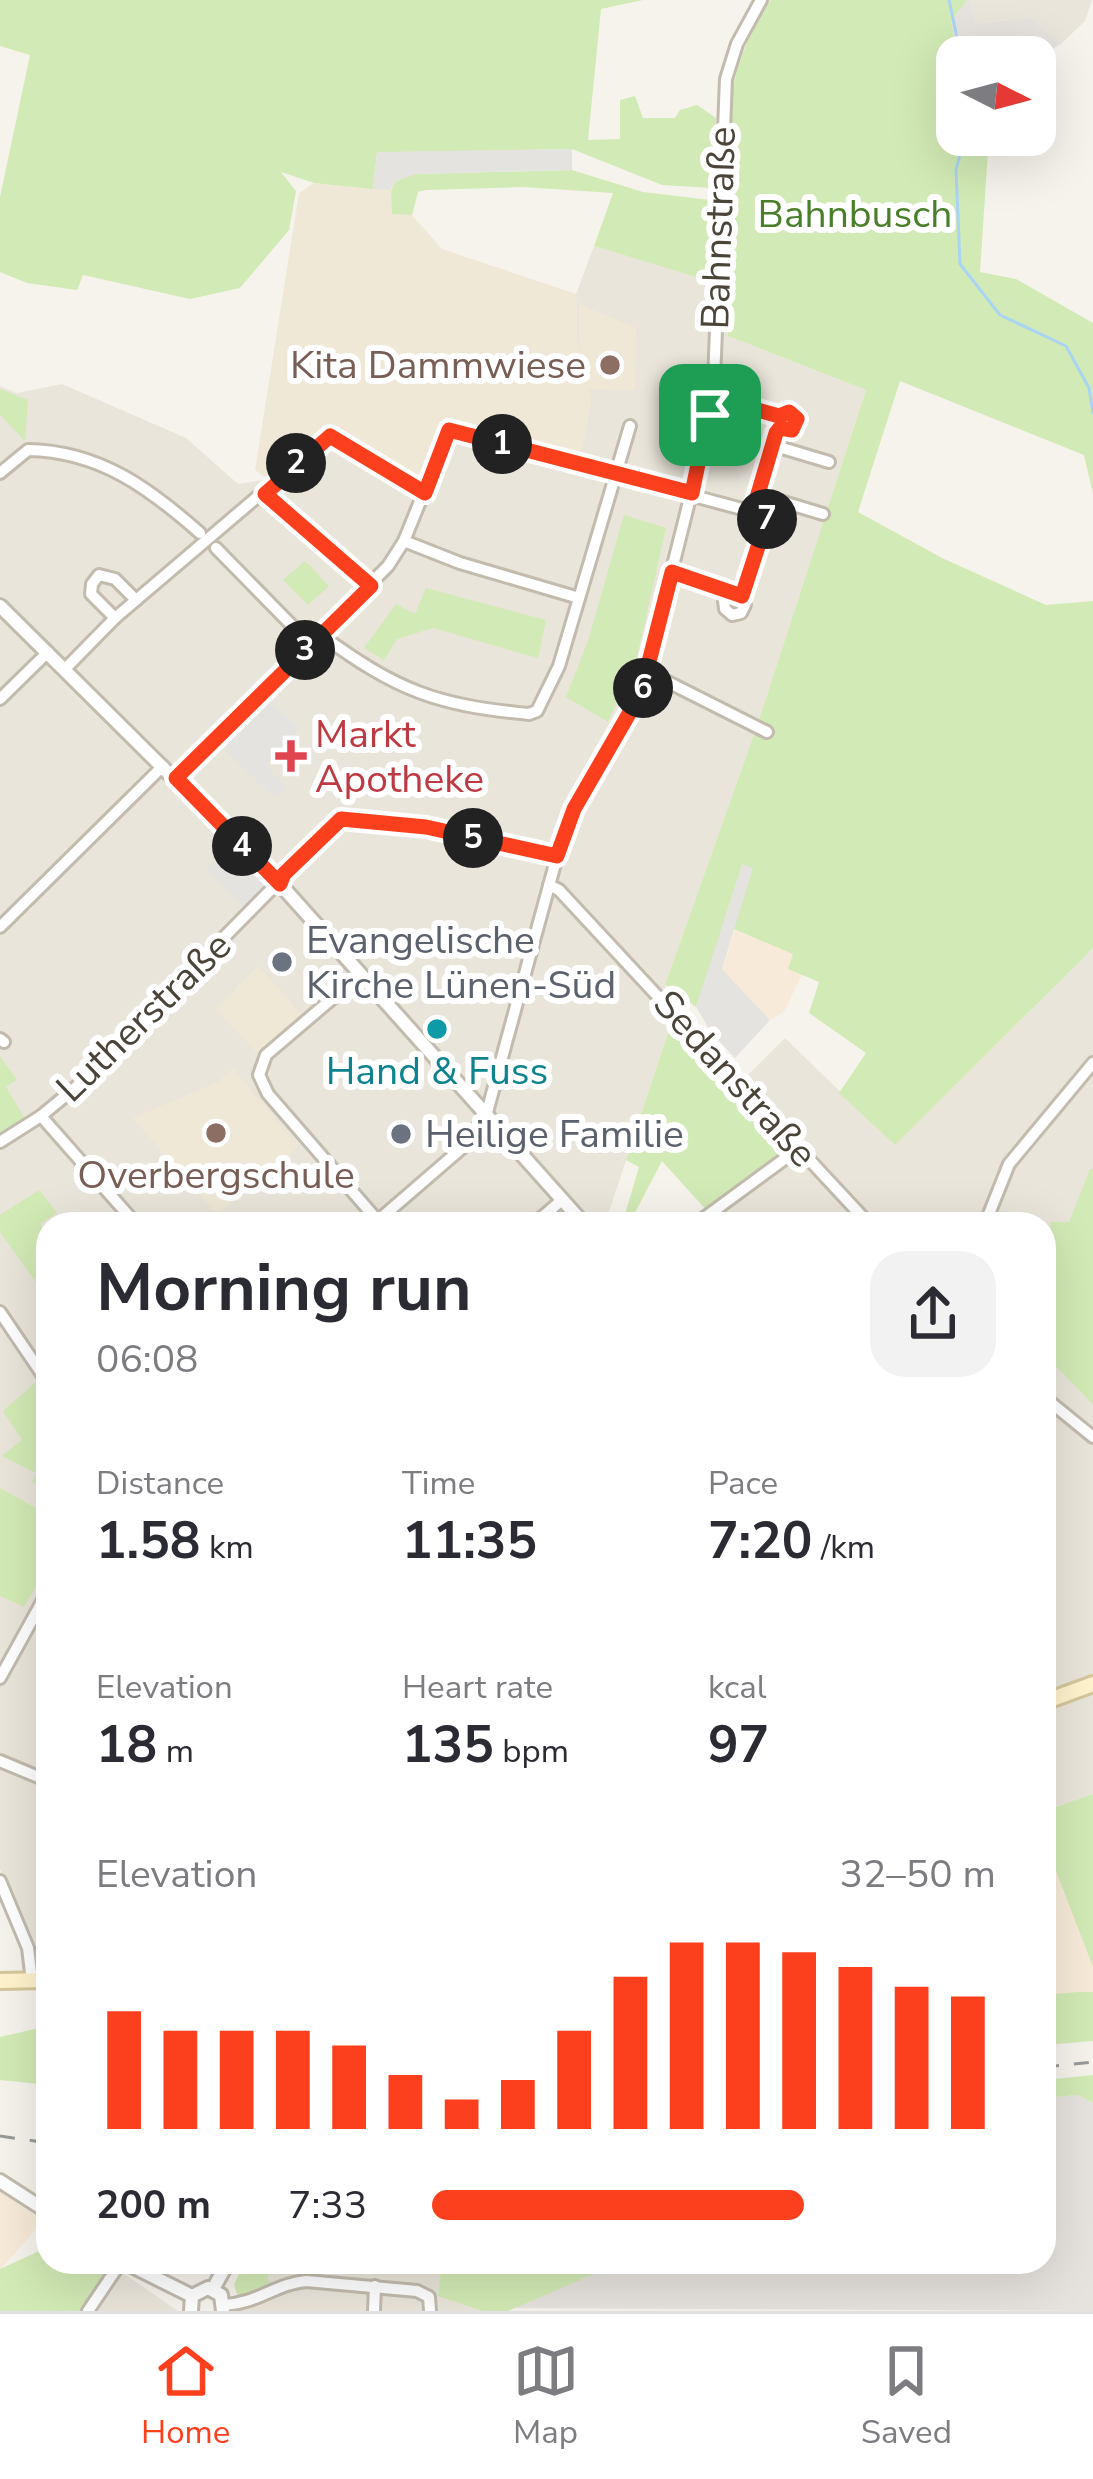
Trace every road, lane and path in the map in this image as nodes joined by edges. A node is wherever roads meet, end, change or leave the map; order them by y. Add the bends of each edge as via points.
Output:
1 (761, 0) edge
2 (712, 397) junction
3 (631, 427) dead end
4 (772, 445) junction
5 (830, 462) dead end
6 (0, 472) edge
7 (616, 473) junction
8 (425, 493) junction
9 (692, 493) junction
10 (265, 494) junction
11 (753, 511) junction
12 (823, 514) dead end
13 (768, 516) junction
14 (200, 532) dead end
15 (404, 542) junction
16 (216, 548) dead end
17 (672, 572) junction
18 (371, 586) junction
19 (579, 598) junction
20 (136, 600) junction
21 (0, 606) edge
22 (115, 618) junction
23 (316, 640) junction
24 (48, 652) junction
25 (65, 669) junction
26 (648, 672) junction
27 (0, 699) edge
28 (767, 733) dead end
29 (164, 766) junction
30 (176, 778) junction
31 (557, 856) junction
32 (280, 884) junction
33 (549, 885) junction
34 (0, 927) edge
35 (361, 974) junction
36 (1093, 1064) edge
37 (41, 1116) junction
38 (486, 1116) junction
39 (0, 1142) edge
40 (798, 1149) junction
41 (562, 1200) junction
42 (125, 1212) edge
43 (368, 1212) edge
44 (388, 1212) edge
45 (548, 1212) edge
46 (573, 1212) edge
47 (712, 1212) edge
48 (857, 1212) edge
49 (990, 1212) edge
50 (0, 1312) edge
51 (36, 1365) edge
52 (1056, 1407) edge
53 (1093, 1437) edge
54 (36, 1613) edge
55 (0, 1678) edge
56 (1093, 1684) edge
57 (1056, 1698) edge
58 (0, 1762) edge
59 (36, 1776) edge
60 (0, 1881) edge
61 (36, 1969) edge
62 (36, 1980) edge
63 (0, 1982) edge
64 (0, 2181) edge
65 (36, 2204) edge
66 (114, 2274) edge
67 (143, 2274) edge
68 (221, 2274) edge
69 (374, 2286) junction
70 (213, 2289) junction
71 (192, 2303) edge
72 (224, 2308) edge
73 (88, 2311) edge
74 (374, 2311) edge
75 (430, 2311) edge

1 - 2 street, Bahnstraße via 736,44 724,96
2 - 4 street via 780,422
2 - 9 street, Bahnstraße
3 - 7 street
4 - 5 street
4 - 11 street
6 - 14 street via 28,450 93,460 152,491
7 - 8 street via 449,430
7 - 9 street
7 - 19 street
8 - 10 street via 330,436
8 - 15 street
9 - 11 street
9 - 17 street, Bahnstraße
10 - 18 street
10 - 20 street
11 - 13 street
12 - 13 street via 781,502
13 - 17 street via 736,595
15 - 18 street
15 - 19 street
16 - 23 street
17 - 26 street, Bahnstraße
18 - 23 street
19 - 23 street via 559,666 529,714 419,695
20 - 22 street
20 - 22 street via 99,575 91,594
21 - 24 street
22 - 25 street
23 - 30 street
24 - 25 street
24 - 27 street
25 - 29 street
26 - 28 street
26 - 31 street, Bahnstraße
29 - 30 street
29 - 34 street
30 - 32 street
31 - 32 street, Lutherstraße via 426,827 341,819
31 - 33 street, Bahnstraße
32 - 35 street
32 - 37 street, Lutherstraße
33 - 38 street, Bahnstraße
33 - 40 street, Sedanstraße
35 - 38 street
35 - 43 street via 266,1055 259,1075
36 - 49 street via 1009,1164
37 - 39 street, Lutherstraße
37 - 42 street
38 - 41 street
38 - 44 street via 462,1148
40 - 47 street
40 - 48 street, Sedanstraße
41 - 45 street
41 - 46 street
50 - 51 street
52 - 53 street
54 - 55 street
56 - 57 main road
58 - 59 street
60 - 61 street
62 - 63 main road
64 - 65 street
66 - 73 street
67 - 71 street
68 - 70 street
69 - 72 street via 289,2283
69 - 74 street
69 - 75 street via 425,2293
70 - 71 street via 199,2290
70 - 72 street

